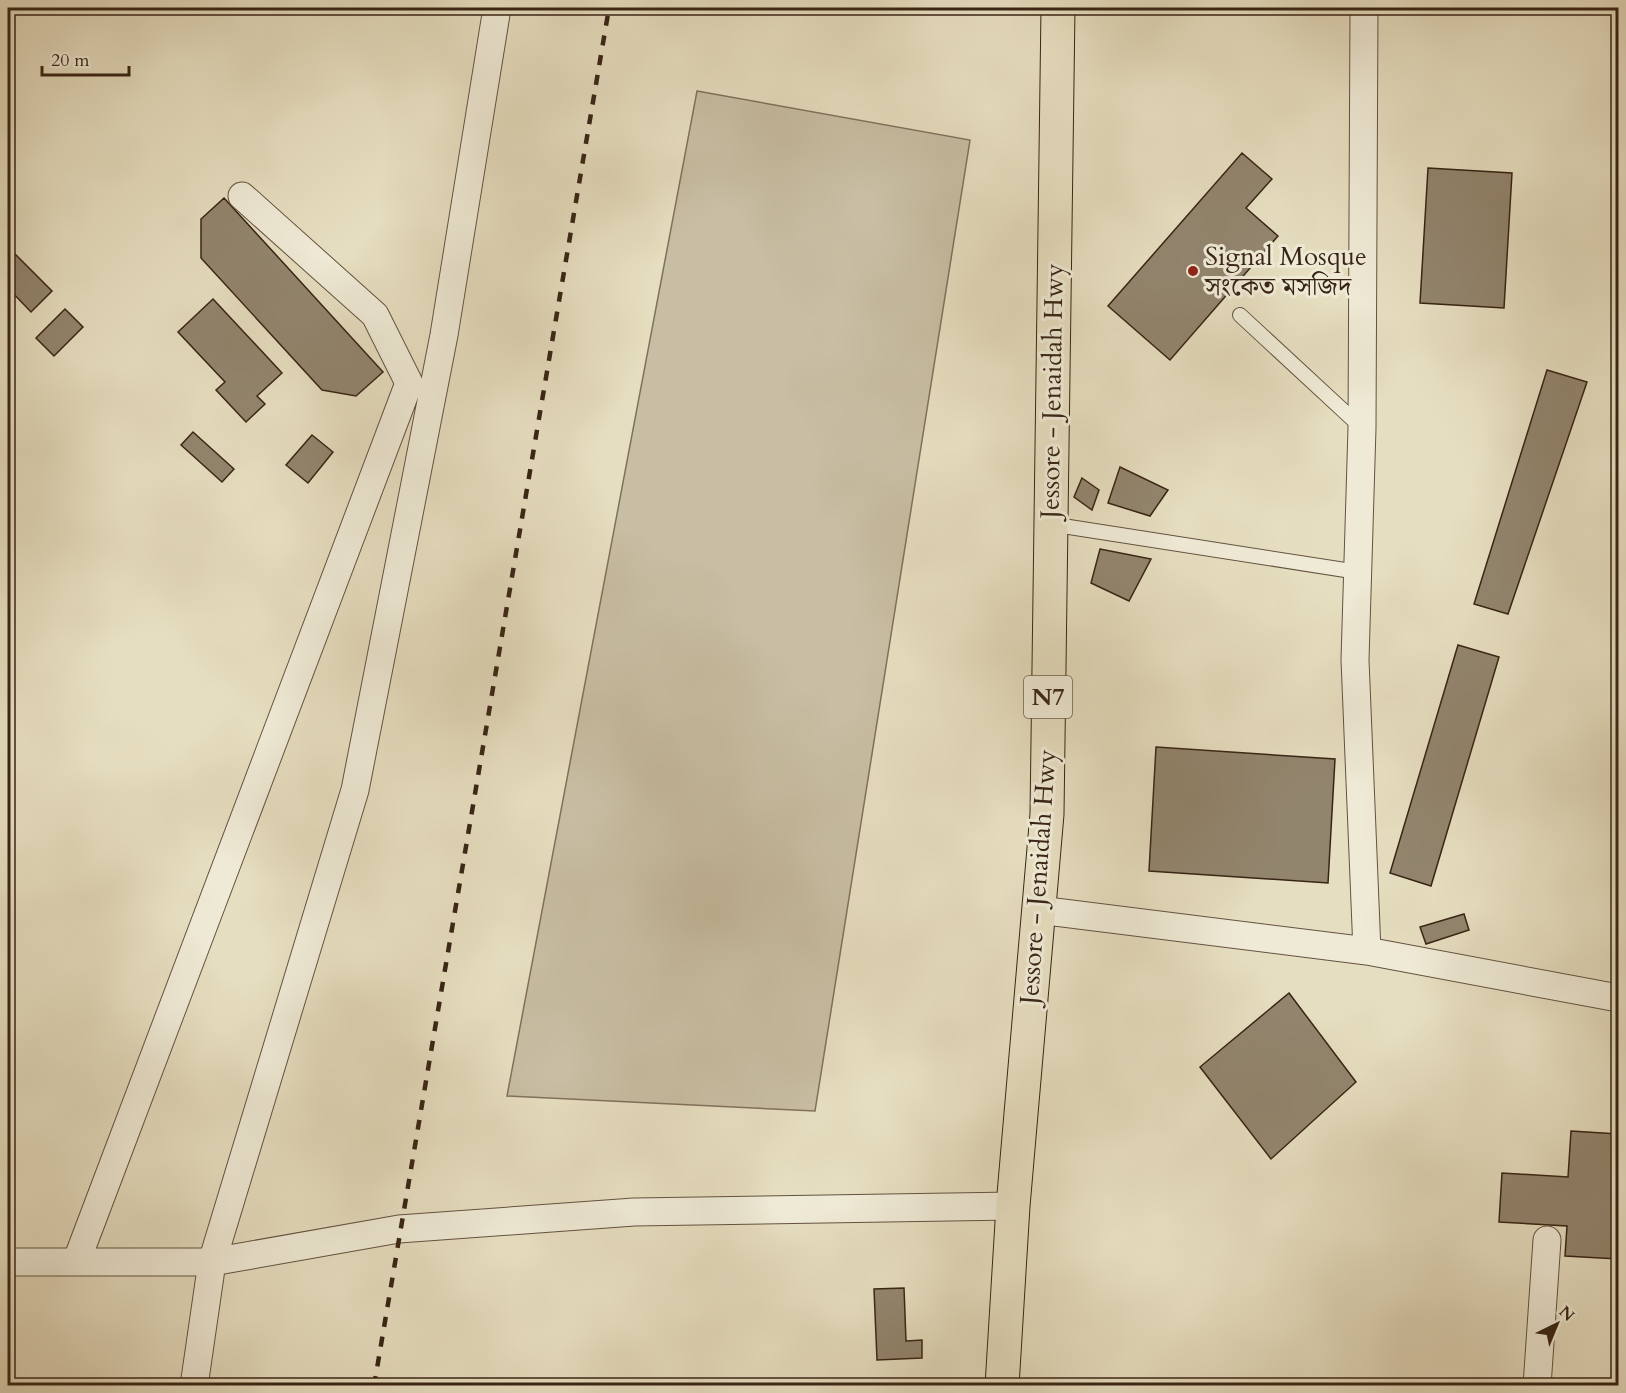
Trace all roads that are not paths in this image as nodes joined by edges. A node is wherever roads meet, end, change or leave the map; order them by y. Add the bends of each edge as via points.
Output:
1 (497, 8) edge
2 (1058, 8) edge
3 (1364, 8) edge
4 (242, 196) dead end
5 (1240, 315) dead end
6 (1362, 428) junction
7 (1050, 524) junction
8 (1358, 572) junction
9 (1038, 910) junction
10 (1367, 951) junction
11 (1618, 998) edge
12 (1013, 1206) junction
13 (1547, 1240) dead end
14 (77, 1260) junction
15 (8, 1262) edge
16 (212, 1262) junction
17 (194, 1386) edge
18 (1002, 1386) edge
19 (1537, 1386) edge

1 - 16 street via 444,335 355,790
2 - 7 highway, Jessore - Jenaidah Hwy / N7
3 - 6 street
4 - 14 street via 375,315 409,383
5 - 6 lane
6 - 8 street
7 - 8 lane
7 - 9 highway, Jessore - Jenaidah Hwy / N7 via 1047,814
8 - 10 street via 1355,660
9 - 10 street
9 - 12 highway, Jessore - Jenaidah Hwy / N7
10 - 11 street
12 - 16 street via 634,1212 399,1229
12 - 18 highway, Jessore - Jenaidah Hwy / N7
13 - 19 street
14 - 15 street
14 - 16 street
16 - 17 street

